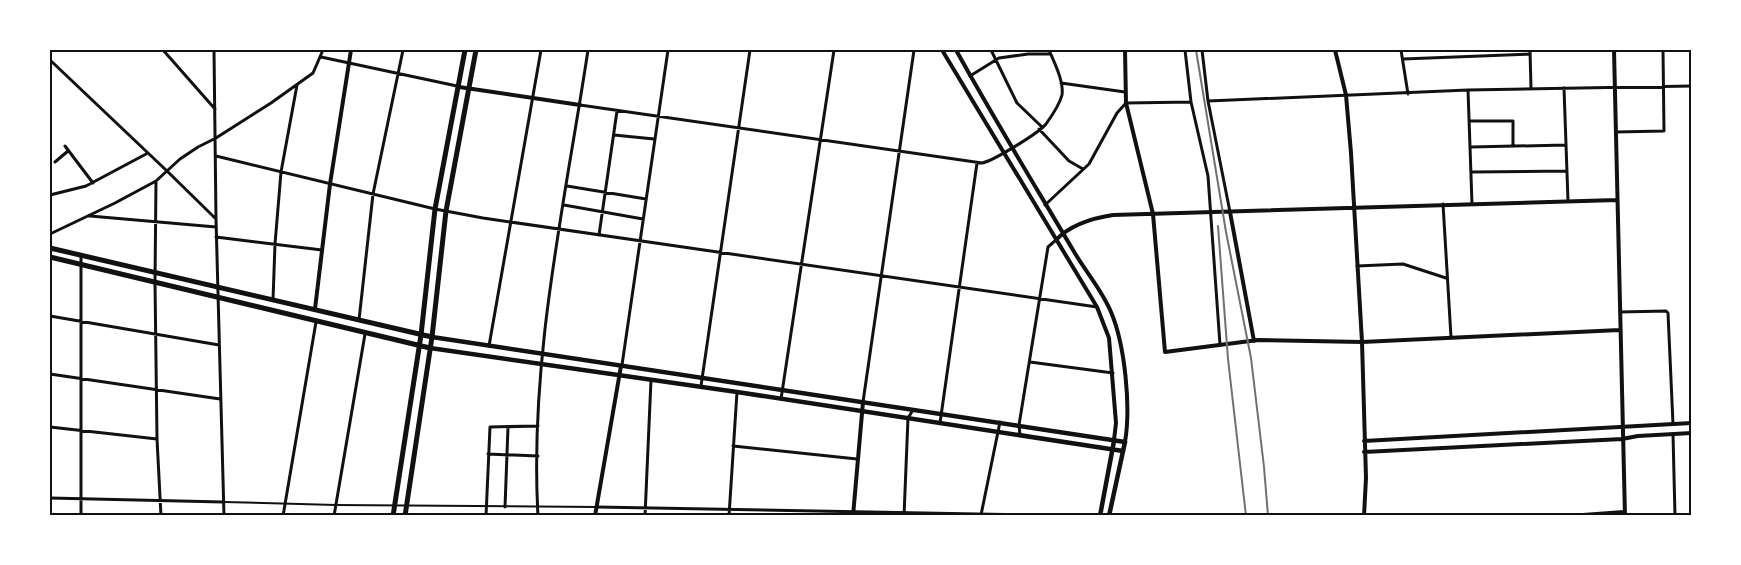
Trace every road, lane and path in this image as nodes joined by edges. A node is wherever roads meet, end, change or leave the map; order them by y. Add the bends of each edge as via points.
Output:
1 (163, 50) edge
2 (214, 50) edge
3 (324, 50) edge
4 (351, 50) edge
5 (403, 50) edge
6 (465, 50) edge
7 (476, 50) edge
8 (541, 50) edge
9 (588, 50) edge
10 (668, 50) edge
11 (750, 50) edge
12 (834, 50) edge
13 (914, 50) edge
14 (942, 50) edge
15 (956, 50) edge
16 (991, 50) edge
17 (1125, 50) edge
18 (1185, 50) edge
19 (1202, 50) edge
20 (1335, 50) edge
21 (1401, 50) edge
22 (1614, 50) edge
23 (1663, 50) edge
24 (1050, 52) edge
25 (1530, 52) edge
26 (321, 57) junction
27 (1403, 59) junction
28 (50, 60) edge
29 (996, 60) junction
30 (348, 63) junction
31 (397, 74) junction
32 (970, 76) junction
33 (1061, 83) junction
34 (297, 85) junction
35 (1664, 86) junction
36 (1692, 86) edge
37 (459, 87) junction
38 (470, 88) junction
39 (1531, 88) junction
40 (1564, 88) junction
41 (1614, 88) junction
42 (1468, 90) junction
43 (1125, 92) junction
44 (1408, 94) junction
45 (1346, 95) junction
46 (532, 98) junction
47 (1208, 101) junction
48 (1191, 102) junction
49 (1126, 103) junction
50 (580, 105) junction
51 (216, 110) junction
52 (616, 111) junction
53 (657, 117) junction
54 (1469, 121) junction
55 (1041, 128) junction
56 (738, 129) junction
57 (1616, 132) junction
58 (614, 135) junction
59 (216, 138) junction
60 (654, 139) junction
61 (819, 140) junction
62 (1566, 145) junction
63 (64, 146) dead end
64 (1513, 146) junction
65 (1471, 147) junction
66 (1012, 148) junction
67 (68, 151) junction
68 (900, 152) junction
69 (1005, 152) junction
70 (148, 153) junction
71 (216, 156) junction
72 (55, 162) dead end
73 (977, 163) junction
74 (1083, 169) junction
75 (167, 171) junction
76 (1566, 171) junction
77 (281, 172) junction
78 (1472, 172) junction
79 (156, 181) junction
80 (93, 183) junction
81 (330, 184) junction
82 (567, 186) junction
83 (606, 192) junction
84 (373, 194) junction
85 (50, 195) edge
86 (646, 199) junction
87 (1617, 200) junction
88 (1568, 201) junction
89 (1443, 204) junction
90 (1472, 204) junction
91 (564, 205) junction
92 (1045, 205) junction
93 (1354, 208) junction
94 (435, 209) junction
95 (446, 211) junction
96 (603, 211) junction
97 (1211, 212) junction
98 (1230, 212) junction
99 (1153, 214) junction
100 (88, 216) junction
101 (216, 219) junction
102 (643, 219) junction
103 (511, 221) junction
104 (155, 222) junction
105 (216, 227) junction
106 (560, 228) junction
107 (1063, 232) junction
108 (50, 234) edge
109 (599, 235) junction
110 (216, 237) junction
111 (640, 240) junction
112 (1056, 240) junction
113 (275, 244) junction
114 (50, 248) edge
115 (322, 250) junction
116 (719, 253) junction
117 (81, 255) junction
118 (50, 257) edge
119 (80, 264) junction
120 (802, 266) junction
121 (1358, 266) junction
122 (155, 272) junction
123 (881, 276) junction
124 (1446, 278) junction
125 (155, 282) junction
126 (219, 288) junction
127 (960, 288) junction
128 (218, 298) junction
129 (273, 300) junction
130 (1040, 300) junction
131 (1097, 308) junction
132 (315, 309) junction
133 (1620, 312) junction
134 (50, 316) edge
135 (359, 320) junction
136 (81, 321) junction
137 (316, 321) junction
138 (1620, 330) junction
139 (365, 333) junction
140 (157, 334) junction
141 (421, 335) junction
142 (432, 337) junction
143 (1451, 337) junction
144 (1254, 341) junction
145 (1362, 342) junction
146 (219, 345) junction
147 (1220, 345) junction
148 (419, 346) junction
149 (489, 346) junction
150 (430, 348) junction
151 (542, 353) junction
152 (1030, 362) junction
153 (541, 364) junction
154 (621, 366) junction
155 (1113, 373) junction
156 (50, 374) edge
157 (621, 375) junction
158 (81, 378) junction
159 (702, 378) junction
160 (651, 380) junction
161 (701, 387) junction
162 (156, 390) junction
163 (782, 390) junction
164 (737, 392) junction
165 (220, 399) junction
166 (781, 399) junction
167 (862, 402) junction
168 (913, 410) junction
169 (861, 411) junction
170 (941, 414) junction
171 (908, 418) junction
172 (1000, 422) junction
173 (940, 423) junction
174 (1692, 423) edge
175 (1673, 424) junction
176 (1019, 425) junction
177 (538, 426) junction
178 (50, 427) edge
179 (508, 427) junction
180 (1622, 428) junction
181 (81, 431) junction
182 (998, 431) junction
183 (1692, 433) edge
184 (1673, 434) junction
185 (1020, 435) junction
186 (157, 439) junction
187 (1623, 439) junction
188 (1114, 441) junction
189 (1364, 441) junction
190 (1125, 442) junction
191 (733, 446) junction
192 (1113, 449) junction
193 (1123, 451) junction
194 (1364, 452) junction
195 (488, 454) junction
196 (507, 455) junction
197 (538, 456) junction
198 (858, 459) junction
199 (50, 498) edge
200 (82, 498) junction
201 (160, 500) junction
202 (224, 502) junction
203 (285, 503) junction
204 (336, 505) junction
205 (395, 505) junction
206 (406, 505) junction
207 (485, 506) junction
208 (506, 507) junction
209 (538, 507) junction
210 (597, 507) junction
211 (646, 508) junction
212 (729, 509) junction
213 (853, 514) edge
214 (905, 514) edge
215 (1624, 514) edge
216 (981, 515) edge
217 (81, 516) edge
218 (161, 516) edge
219 (224, 516) edge
220 (283, 516) edge
221 (334, 516) edge
222 (393, 516) edge
223 (405, 516) edge
224 (486, 516) edge
225 (538, 516) edge
226 (595, 516) edge
227 (645, 516) edge
228 (729, 516) edge
229 (1092, 516) edge
230 (1100, 516) edge
231 (1108, 516) edge
232 (1364, 516) edge
233 (1569, 516) edge
234 (1676, 516) edge

1 - 51 street
2 - 51 street
3 - 26 street
4 - 30 street
5 - 31 street
6 - 37 highway
7 - 38 highway
8 - 46 street
9 - 50 street
10 - 53 street
11 - 56 street
12 - 61 street
13 - 68 street
14 - 69 street
15 - 32 street
16 - 29 street
17 - 43 street
18 - 48 street
19 - 47 street
20 - 45 street
21 - 27 street
22 - 41 street
23 - 35 street
24 - 29 street
24 - 33 street
25 - 27 street
25 - 39 street
26 - 30 street
26 - 34 street via 314,73
27 - 44 street
28 - 70 street
29 - 32 street
29 - 55 street via 1017,103
30 - 31 street
30 - 81 street
31 - 37 street
31 - 84 street
32 - 66 street
33 - 43 street
33 - 55 street via 1060,100
34 - 59 street
34 - 77 street
35 - 36 street
35 - 41 street
35 - 57 street via 1664,131
37 - 38 street
37 - 94 highway
38 - 46 street
38 - 95 highway
39 - 40 street
39 - 42 street
40 - 41 street
40 - 62 street
41 - 57 street
42 - 44 street
42 - 54 street
43 - 49 street
44 - 45 street
45 - 47 street
45 - 93 street
46 - 50 street
46 - 103 street
47 - 98 street
48 - 49 street
48 - 97 street via 1208,176
49 - 74 street
49 - 99 street
50 - 52 street
50 - 82 street
51 - 59 street
52 - 53 street
52 - 58 street
53 - 56 street
53 - 60 street
54 - 64 street via 1513,121
54 - 65 street
55 - 66 street
55 - 74 street via 1069,161
56 - 61 street
56 - 116 street
57 - 87 street
58 - 60 street
58 - 83 street
59 - 71 street
59 - 75 street
60 - 86 street
61 - 68 street
61 - 120 street
62 - 64 street
62 - 76 street
63 - 67 street
64 - 65 street
65 - 78 street
66 - 69 street
66 - 92 street
67 - 72 street
67 - 80 street
68 - 73 street
68 - 123 street
69 - 73 street
69 - 112 street
70 - 75 street
70 - 80 street
71 - 77 street
71 - 101 street
73 - 127 street
74 - 92 street
75 - 79 street
75 - 101 street
76 - 78 street
76 - 88 street
77 - 81 street
77 - 113 street
78 - 90 street
79 - 100 street
79 - 104 street
80 - 85 street
81 - 84 street
81 - 115 street
82 - 83 street
82 - 91 street
83 - 86 street
83 - 96 street
84 - 94 street
84 - 135 street
86 - 102 street
87 - 88 street
87 - 133 street
88 - 90 street
89 - 90 street
89 - 93 street
89 - 124 street
91 - 96 street
91 - 106 street
92 - 107 street
93 - 98 street
93 - 121 street
94 - 95 street
94 - 141 highway
95 - 103 street
95 - 142 highway
96 - 102 street
96 - 109 street
97 - 98 street
97 - 99 street
97 - 147 street
98 - 144 street
99 - 107 street via 1100,217
99 - 147 street via 1165,352
100 - 104 street
100 - 108 street
101 - 105 street
102 - 111 street
103 - 106 street
103 - 149 street
104 - 105 street
104 - 122 street
105 - 110 street
106 - 109 street
106 - 151 street
107 - 112 street
107 - 190 street via 1111,311 1120,338 1128,427
109 - 111 street
110 - 113 street
110 - 126 street
111 - 116 street
111 - 154 street
112 - 130 street via 1048,247
112 - 131 street
113 - 115 street
113 - 129 street
114 - 117 highway
115 - 132 street
116 - 120 street
116 - 159 street
117 - 119 street
117 - 122 highway
118 - 119 highway
119 - 125 highway
119 - 136 street
120 - 123 street
120 - 163 street
121 - 124 street via 1403,264
121 - 145 street
122 - 125 street
122 - 126 highway
123 - 127 street
123 - 167 street
124 - 143 street
125 - 128 highway
125 - 140 street
126 - 128 street
126 - 129 highway
127 - 130 street
127 - 170 street
128 - 137 highway
128 - 146 street
129 - 132 highway
130 - 131 street
130 - 152 street
131 - 155 street via 1109,338
132 - 135 highway
133 - 138 street
133 - 175 street via 1668,313
134 - 136 street
135 - 141 highway
136 - 140 street
136 - 158 street
137 - 139 highway
137 - 203 street
138 - 143 street
138 - 180 street
139 - 148 highway
139 - 204 street
140 - 146 street
140 - 162 street
141 - 142 highway
141 - 148 highway
142 - 149 main road
142 - 150 highway
143 - 145 street
144 - 145 street
144 - 147 street
145 - 189 street
146 - 165 street
148 - 150 highway
148 - 205 highway
149 - 151 main road
150 - 153 main road
150 - 206 highway
151 - 153 street
151 - 154 main road
152 - 155 street
152 - 176 street
153 - 157 main road
153 - 177 street
154 - 157 street
154 - 159 main road
155 - 188 street
156 - 158 street
157 - 160 main road
157 - 210 street
158 - 162 street
158 - 181 street
159 - 161 street
159 - 163 main road
160 - 161 main road
160 - 211 street
161 - 164 main road
162 - 165 street
162 - 186 street
163 - 166 street
163 - 167 main road
164 - 166 main road
164 - 191 street
165 - 202 street
166 - 169 main road
167 - 168 main road
167 - 169 street
168 - 170 main road
168 - 171 street
169 - 171 main road
169 - 198 street
170 - 172 main road
170 - 173 street
171 - 173 main road
171 - 214 street
172 - 176 main road
172 - 182 street
173 - 182 main road
174 - 175 street
175 - 180 street
176 - 185 street
176 - 188 main road
177 - 179 street
177 - 197 street
178 - 181 street
179 - 195 street via 490,427
179 - 196 street
180 - 187 street
180 - 189 street
181 - 186 street
181 - 200 street
182 - 185 main road
182 - 216 street
183 - 184 street
184 - 187 street
184 - 234 street
185 - 192 main road
186 - 201 street
187 - 194 street
187 - 215 street
188 - 190 main road
188 - 192 main road
189 - 194 street
190 - 193 main road
191 - 198 street
191 - 212 street
192 - 193 main road
192 - 230 main road
193 - 231 main road
194 - 232 street
195 - 196 street
195 - 207 street
196 - 197 street
196 - 208 street
197 - 209 street
198 - 213 street
199 - 200 street
200 - 201 street
200 - 217 street
201 - 202 street
201 - 218 street
202 - 203 street
202 - 219 street
203 - 204 street
203 - 220 street
204 - 205 street
204 - 221 street
205 - 206 street
205 - 222 highway
206 - 207 street
206 - 223 highway
207 - 208 street
207 - 224 street
208 - 209 street
209 - 210 street
209 - 225 street
210 - 211 street
210 - 226 street
211 - 212 street
211 - 227 street
212 - 213 street
212 - 228 street
213 - 214 street
214 - 216 street
215 - 233 street
216 - 229 street

